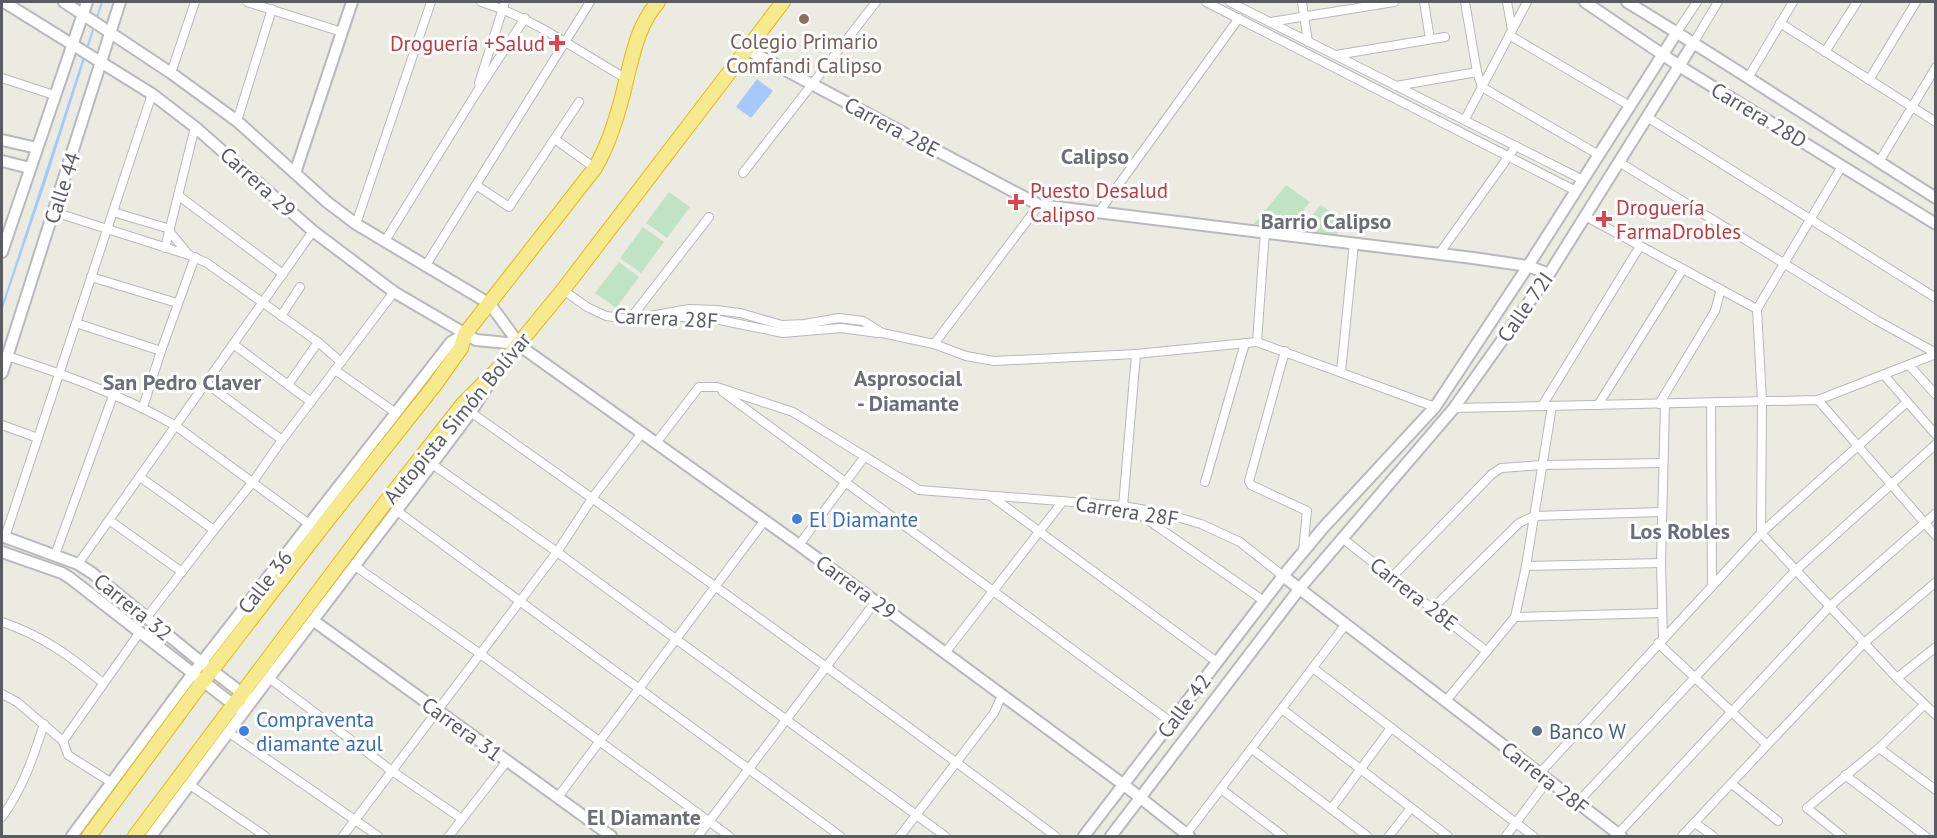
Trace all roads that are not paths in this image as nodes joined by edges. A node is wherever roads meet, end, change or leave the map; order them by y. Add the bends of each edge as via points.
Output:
1 (4, 2) edge
2 (64, 2) edge
3 (120, 2) edge
4 (195, 2) edge
5 (247, 2) edge
6 (352, 2) edge
7 (431, 2) edge
8 (481, 2) edge
9 (590, 2) edge
10 (783, 2) edge
11 (876, 2) edge
12 (1206, 2) edge
13 (1230, 2) edge
14 (1302, 2) edge
15 (1394, 2) edge
16 (1424, 2) edge
17 (1465, 2) edge
18 (1507, 2) edge
19 (1527, 2) edge
20 (1585, 2) edge
21 (1628, 2) edge
22 (1697, 2) edge
23 (1718, 2) edge
24 (1794, 2) edge
25 (1857, 2) edge
26 (1916, 2) edge
27 (654, 3) edge
28 (504, 5) edge
29 (85, 8) edge
30 (272, 9) junction
31 (1305, 16) junction
32 (525, 18) junction
33 (1239, 18) junction
34 (1270, 22) junction
35 (1780, 23) junction
36 (109, 30) junction
37 (342, 32) junction
38 (1511, 32) junction
39 (1677, 32) junction
40 (1445, 37) dead end
41 (1430, 39) junction
42 (565, 42) junction
43 (1308, 42) junction
44 (1694, 42) junction
45 (72, 46) junction
46 (746, 49) junction
47 (1825, 52) junction
48 (1662, 55) junction
49 (1336, 56) junction
50 (99, 62) junction
51 (1678, 66) junction
52 (1935, 67) edge
53 (1477, 72) junction
54 (171, 73) junction
55 (2, 78) edge
56 (1748, 78) junction
57 (627, 79) junction
58 (1869, 80) junction
59 (812, 85) junction
60 (1394, 87) junction
61 (1482, 87) junction
62 (152, 94) junction
63 (54, 95) junction
64 (475, 95) junction
65 (579, 102) dead end
66 (1630, 106) junction
67 (1912, 107) junction
68 (1647, 117) junction
69 (1465, 119) junction
70 (237, 121) junction
71 (1935, 122) edge
72 (195, 127) junction
73 (2, 140) edge
74 (555, 140) junction
75 (16, 144) junction
76 (1516, 146) junction
77 (37, 148) junction
78 (1599, 155) junction
79 (1509, 157) junction
80 (6, 162) edge
81 (1618, 162) junction
82 (1879, 162) junction
83 (1842, 166) junction
84 (30, 168) junction
85 (595, 168) junction
86 (295, 173) junction
87 (742, 173) dead end
88 (1583, 180) junction
89 (476, 185) junction
90 (1576, 191) junction
91 (179, 196) junction
92 (1935, 198) edge
93 (1040, 205) junction
94 (54, 212) junction
95 (113, 212) junction
96 (1099, 212) junction
97 (1585, 216) junction
98 (709, 217) dead end
99 (1809, 221) junction
100 (356, 224) junction
101 (1935, 224) edge
102 (107, 229) junction
103 (170, 230) junction
104 (313, 231) junction
105 (1265, 231) junction
106 (385, 241) junction
107 (1354, 243) junction
108 (1640, 246) junction
109 (165, 248) junction
110 (2, 250) edge
111 (1439, 254) junction
112 (192, 256) junction
113 (1783, 262) junction
114 (426, 265) junction
115 (1528, 266) junction
116 (1683, 269) junction
117 (283, 274) junction
118 (1549, 274) junction
119 (91, 277) junction
120 (300, 287) dead end
121 (1720, 289) junction
122 (563, 290) junction
123 (394, 292) junction
124 (1935, 298) edge
125 (177, 303) junction
126 (262, 303) junction
127 (490, 304) junction
128 (1757, 309) junction
129 (281, 316) junction
130 (630, 319) junction
131 (76, 323) junction
132 (465, 334) junction
133 (318, 342) junction
134 (1257, 342) junction
135 (1245, 343) junction
136 (233, 344) junction
137 (519, 344) junction
138 (934, 344) junction
139 (161, 351) junction
140 (1286, 351) junction
141 (1935, 353) edge
142 (1136, 354) junction
143 (7, 356) junction
144 (341, 362) junction
145 (1909, 365) junction
146 (335, 370) junction
147 (1341, 372) junction
148 (2, 373) edge
149 (59, 373) junction
150 (1884, 375) junction
151 (206, 383) junction
152 (288, 385) junction
153 (717, 387) junction
154 (114, 393) junction
155 (1935, 395) edge
156 (1818, 400) junction
157 (1762, 401) junction
158 (311, 402) junction
159 (1907, 402) junction
160 (1711, 403) junction
161 (1662, 404) junction
162 (1598, 405) junction
163 (1435, 406) junction
164 (1542, 406) junction
165 (1552, 406) junction
166 (143, 407) junction
167 (1454, 408) junction
168 (466, 409) junction
169 (396, 413) junction
170 (2, 426) edge
171 (176, 426) junction
172 (642, 433) junction
173 (1935, 435) edge
174 (38, 438) junction
175 (282, 440) junction
176 (656, 443) junction
177 (1935, 444) edge
178 (1857, 445) junction
179 (864, 456) junction
180 (1662, 463) junction
181 (432, 464) junction
182 (1543, 465) junction
183 (140, 477) junction
184 (1204, 482) dead end
185 (252, 483) junction
186 (845, 483) junction
187 (1890, 484) junction
188 (990, 495) junction
189 (593, 497) junction
190 (1063, 501) junction
191 (1126, 507) junction
192 (397, 511) junction
193 (1661, 513) junction
194 (1935, 513) edge
195 (1534, 516) junction
196 (109, 520) junction
197 (765, 520) junction
198 (1925, 523) junction
199 (309, 524) junction
200 (214, 530) junction
201 (1039, 531) junction
202 (1761, 533) junction
203 (1935, 536) edge
204 (3, 537) edge
205 (1342, 538) junction
206 (799, 545) junction
207 (2, 552) edge
208 (557, 552) junction
209 (1302, 552) junction
210 (55, 555) junction
211 (350, 562) junction
212 (1661, 562) junction
213 (78, 564) junction
214 (1526, 566) junction
215 (283, 569) junction
216 (1796, 571) junction
217 (182, 572) junction
218 (1283, 576) junction
219 (1393, 576) junction
220 (1935, 582) edge
221 (1712, 586) junction
222 (715, 587) junction
223 (1300, 588) junction
224 (993, 591) junction
225 (520, 601) junction
226 (1264, 601) junction
227 (876, 602) junction
228 (1830, 606) junction
229 (1433, 608) junction
230 (1662, 613) junction
231 (147, 617) junction
232 (1515, 617) junction
233 (314, 621) junction
234 (2, 622) edge
235 (1346, 624) junction
236 (140, 632) junction
237 (676, 640) junction
238 (1660, 641) junction
239 (1865, 642) junction
240 (1935, 647) edge
241 (1486, 651) junction
242 (479, 653) junction
243 (945, 653) junction
244 (1217, 662) junction
245 (826, 667) junction
246 (1313, 668) junction
247 (203, 672) junction
248 (269, 678) junction
249 (1694, 678) junction
250 (1897, 678) junction
251 (103, 683) junction
252 (639, 689) junction
253 (2, 694) edge
254 (1002, 695) junction
255 (1445, 702) junction
256 (242, 703) junction
257 (1924, 705) junction
258 (1282, 709) junction
259 (436, 711) junction
260 (1731, 712) junction
261 (1935, 715) edge
262 (786, 720) junction
263 (1171, 722) junction
264 (44, 724) junction
265 (1391, 728) junction
266 (228, 732) junction
267 (63, 741) junction
268 (600, 741) junction
269 (1767, 745) junction
270 (1879, 748) junction
271 (1252, 749) junction
272 (203, 757) junction
273 (132, 758) junction
274 (507, 761) junction
275 (957, 762) junction
276 (748, 769) junction
277 (1361, 770) junction
278 (392, 771) junction
279 (1544, 776) junction
280 (1845, 776) junction
281 (134, 778) junction
282 (112, 783) junction
283 (1732, 784) junction
284 (190, 785) junction
285 (1124, 785) junction
286 (1221, 789) junction
287 (1935, 790) edge
288 (558, 797) junction
289 (1140, 798) junction
290 (1577, 803) junction
291 (1411, 808) junction
292 (1331, 809) junction
293 (916, 815) junction
294 (2, 817) edge
295 (355, 819) junction
296 (462, 819) junction
297 (709, 822) junction
298 (1778, 822) dead end
299 (1695, 823) junction
300 (1516, 824) junction
301 (1620, 835) edge
302 (1187, 836) edge
303 (72, 837) edge
304 (89, 837) edge
305 (135, 837) edge
306 (151, 837) edge
307 (265, 837) edge
308 (342, 837) edge
309 (378, 837) edge
310 (449, 837) edge
311 (611, 837) edge
312 (698, 837) edge
313 (729, 837) edge
314 (840, 837) edge
315 (900, 837) edge
316 (945, 837) edge
317 (1054, 837) edge
318 (1084, 837) edge
319 (1111, 837) edge
320 (1283, 837) edge
321 (1367, 837) edge
322 (1389, 837) edge
323 (1448, 837) edge
324 (1506, 837) edge
325 (1533, 837) edge
326 (1683, 837) edge
327 (1713, 837) edge
328 (1842, 837) edge
329 (1925, 837) edge

1 - 45 street, Carrera 29
2 - 29 street, Carrera 29
3 - 36 street, Calle 44
4 - 54 street
5 - 30 street
6 - 37 street
7 - 100 street
8 - 28 street
9 - 42 street
10 - 46 highway, Autopista Simón Bolívar
11 - 59 street
12 - 33 street
13 - 34 street
14 - 31 street
15 - 31 street
16 - 41 street
17 - 53 street
18 - 38 street
19 - 38 street
20 - 48 street, Carrera 28D
21 - 39 street, Carrera 28D
22 - 39 street, Calle 72I
23 - 44 street, Calle 72I
24 - 35 street
25 - 47 street
26 - 58 street
27 - 57 highway, Autopista Simón Bolívar via 634,46
28 - 32 street
28 - 64 street
29 - 36 street, Carrera 29
29 - 45 street, Calle 44
30 - 37 street
30 - 70 street
31 - 34 street
31 - 43 street
32 - 42 street
32 - 64 street
33 - 79 street
33 - 96 street
34 - 43 street
35 - 47 street
35 - 56 street
36 - 50 street, Calle 44
36 - 54 street, Carrera 29
37 - 86 street
38 - 61 street
38 - 66 street
39 - 44 street, Carrera 28D
39 - 48 street, Calle 72I
40 - 41 street
41 - 49 street
42 - 57 street
42 - 89 street
43 - 49 street
44 - 51 street, Calle 72I
44 - 56 street, Carrera 28D
45 - 50 street, Carrera 29
45 - 63 street, Calle 44
46 - 59 street, Carrera 28E
46 - 122 highway, Autopista Simón Bolívar
47 - 58 street
48 - 51 street, Carrera 28D
48 - 66 street, Calle 72I
49 - 60 street
50 - 62 street, Carrera 29
50 - 94 street, Calle 44
51 - 68 street, Calle 72I
51 - 83 street, Carrera 28D
52 - 67 street
53 - 60 street
53 - 61 street
54 - 70 street, Carrera 29
55 - 63 street
56 - 82 street, Carrera 28D
57 - 85 highway, Autopista Simón Bolívar via 607,148
58 - 67 street
59 - 87 street
59 - 93 street, Carrera 28E
60 - 69 street
61 - 69 street
61 - 78 street
62 - 72 street, Carrera 29
62 - 95 street
63 - 77 street, Calle 44
64 - 106 street
65 - 74 street
66 - 78 street, Calle 72I
67 - 71 street
67 - 82 street
68 - 81 street, Calle 72I
68 - 99 street
69 - 76 street
70 - 86 street, Carrera 29
72 - 91 street
72 - 104 street, Carrera 29
73 - 75 street
74 - 85 street
74 - 89 street via 509,207
75 - 77 street
75 - 80 street via 18,155
76 - 79 street
76 - 88 street
77 - 84 street, Calle 44
78 - 88 street, Calle 72I
79 - 90 street
79 - 111 street
80 - 84 street
81 - 97 street, Calle 72I
81 - 113 street
82 - 92 street, Carrera 28D
83 - 99 street
83 - 101 street, Carrera 28D
84 - 110 street, Calle 44
85 - 127 highway, Autopista Simón Bolívar
86 - 100 street, Carrera 29
88 - 90 street, Calle 72I
89 - 114 street
90 - 115 street, Calle 72I
91 - 103 street
91 - 117 street
93 - 96 street
93 - 138 street
94 - 102 street
94 - 143 street, Calle 44
95 - 102 street
95 - 103 street
96 - 105 street
97 - 108 street
97 - 118 street, Calle 72I
98 - 130 street
99 - 113 street
99 - 124 street
100 - 106 street, Carrera 29
102 - 109 street
102 - 119 street
103 - 109 street
103 - 112 street
104 - 117 street
104 - 123 street, Carrera 29
105 - 107 street
105 - 134 street
106 - 114 street, Carrera 29
107 - 111 street
107 - 147 street
108 - 116 street
108 - 164 street
109 - 112 street
111 - 115 street
112 - 125 street
112 - 126 street
113 - 128 street
113 - 141 street
114 - 127 street, Carrera 29
115 - 118 street
115 - 163 street, Calle 72I
116 - 121 street
116 - 162 street
117 - 126 street
118 - 167 street, Calle 72I
119 - 125 street
119 - 131 street
120 - 129 street
121 - 128 street
121 - 161 street via 1715,311
122 - 130 street, Carrera 28F via 606,316
122 - 137 highway, Autopista Simón Bolívar
123 - 132 street, Carrera 29
123 - 144 street
125 - 139 street
126 - 129 street
126 - 136 street
127 - 132 highway, Autopista Simón Bolívar
127 - 137 street, Carrera 29
128 - 157 street
129 - 133 street
130 - 138 street, Carrera 28F via 689,309 740,313 782,325 839,318 863,321 882,333
131 - 139 street
131 - 149 street
132 - 137 street, Carrera 29 via 476,340
132 - 169 street, Calle 36 via 451,342
132 - 215 highway, Autopista Simón Bolívar via 461,348 434,386
133 - 144 street
133 - 152 street
134 - 135 street, Carrera 28F
134 - 140 street
135 - 142 street, Carrera 28F
135 - 184 street
136 - 151 street
136 - 152 street
137 - 168 highway, Autopista Simón Bolívar
137 - 172 street, Carrera 29
138 - 142 street, Carrera 28F via 994,361
139 - 166 street
140 - 147 street
140 - 209 street via 1249,481 1307,511
141 - 145 street
142 - 191 street
143 - 148 street, Calle 44
143 - 149 street
144 - 146 street
145 - 150 street
145 - 155 street
146 - 158 street
146 - 169 street
147 - 163 street
149 - 154 street
149 - 174 street
150 - 156 street
150 - 159 street
151 - 171 street
151 - 175 street
152 - 158 street
153 - 176 street, Carrera 28F via 699,387
153 - 179 street, Carrera 28F via 793,412
153 - 186 street
154 - 166 street
154 - 210 street
156 - 157 street
156 - 178 street
157 - 160 street
157 - 202 street
158 - 175 street
159 - 173 street
159 - 178 street
160 - 161 street
160 - 221 street
161 - 162 street
161 - 180 street
162 - 165 street
163 - 209 street, Calle 72I
164 - 165 street
164 - 167 street
165 - 182 street
166 - 171 street
167 - 205 street, Calle 72I
168 - 181 street
168 - 189 street
168 - 211 highway, Autopista Simón Bolívar
169 - 199 street, Calle 36
170 - 174 street
171 - 183 street
171 - 185 street
172 - 176 street, Carrera 29
172 - 189 street
174 - 204 street
175 - 185 street
176 - 197 street, Carrera 29
177 - 187 street
178 - 187 street
178 - 202 street
179 - 186 street
179 - 188 street, Carrera 28F via 919,490
180 - 182 street
180 - 193 street
181 - 192 street
181 - 208 street
182 - 195 street
182 - 219 street via 1501,468 1492,474
183 - 196 street
183 - 200 street
185 - 199 street
185 - 200 street
186 - 206 street
186 - 224 street
187 - 198 street
187 - 216 street
188 - 190 street, Carrera 28F
188 - 201 street
189 - 208 street
189 - 222 street
190 - 191 street, Carrera 28F
190 - 201 street
191 - 218 street, Carrera 28F via 1201,524 1240,542
191 - 226 street
192 - 211 street
192 - 225 street
193 - 195 street
193 - 212 street
194 - 198 street
195 - 214 street
195 - 229 street via 1518,523
196 - 213 street
196 - 217 street
197 - 206 street, Carrera 29
197 - 222 street
198 - 203 street
198 - 228 street
199 - 215 street, Calle 36
200 - 217 street
201 - 224 street
201 - 244 street
202 - 216 street
202 - 221 street
204 - 210 street, Carrera 32
205 - 219 street, Carrera 28E
205 - 223 street, Calle 72I
206 - 227 street, Carrera 29
207 - 236 street, Carrera 32 via 62,573
208 - 225 street
208 - 237 street
209 - 218 street, Calle 72I
210 - 213 street, Carrera 32
211 - 233 street
211 - 242 street
211 - 256 highway, Autopista Simón Bolívar
212 - 214 street
212 - 230 street
213 - 231 street, Carrera 32
214 - 232 street
215 - 247 highway, Autopista Simón Bolívar
216 - 228 street
216 - 249 street
217 - 231 street
218 - 223 street, Carrera 28F
218 - 226 street, Calle 42
219 - 229 street, Carrera 28E
220 - 239 street
221 - 238 street
222 - 237 street
222 - 245 street
223 - 235 street, Carrera 28F
223 - 289 street, Calle 42
224 - 243 street
224 - 263 street
225 - 242 street
225 - 252 street
226 - 244 street, Calle 42
227 - 243 street, Carrera 29
227 - 245 street
228 - 239 street
228 - 260 street
229 - 241 street, Carrera 28E
230 - 232 street
230 - 238 street
231 - 247 street, Carrera 32
232 - 241 street
233 - 248 street
233 - 259 street, Carrera 31
234 - 251 street via 63,651
235 - 246 street
235 - 255 street, Carrera 28F
236 - 247 street, Carrera 32
236 - 251 street
237 - 252 street
237 - 262 street
238 - 249 street
238 - 279 street
239 - 250 street
239 - 269 street
240 - 250 street
241 - 255 street
242 - 259 street
242 - 268 street
243 - 254 street, Carrera 29
244 - 263 street, Calle 42
245 - 262 street
245 - 275 street
246 - 258 street
246 - 265 street
247 - 256 street, Carrera 32
247 - 273 street
247 - 281 highway, Autopista Simón Bolívar
248 - 256 street
248 - 278 street
249 - 260 street
249 - 290 street
250 - 257 street
251 - 267 street
252 - 268 street
252 - 276 street
253 - 264 street
254 - 275 street via 994,713
254 - 285 street, Carrera 29
255 - 279 street, Carrera 28F
256 - 266 street
256 - 272 highway, Autopista Simón Bolívar
257 - 261 street
257 - 270 street
258 - 271 street
258 - 277 street
259 - 274 street, Carrera 31
259 - 278 street
260 - 269 street
260 - 301 street
262 - 276 street
262 - 293 street
263 - 285 street, Calle 42
264 - 267 street
264 - 294 street via 28,772
265 - 277 street
265 - 300 street
266 - 272 street
266 - 295 street
267 - 282 street via 68,755
268 - 288 street
268 - 297 street
269 - 283 street
270 - 280 street
270 - 287 street
271 - 286 street
271 - 292 street
272 - 284 street
272 - 305 highway, Autopista Simón Bolívar
273 - 281 highway
273 - 282 street
274 - 288 street, Carrera 31
274 - 296 street
275 - 293 street
275 - 317 street
276 - 297 street
276 - 314 street
277 - 291 street
277 - 292 street
278 - 295 street
278 - 296 street
279 - 290 street, Carrera 28F
279 - 300 street
280 - 328 street via 1807,808
280 - 329 street
281 - 304 highway, Autopista Simón Bolívar
282 - 303 street
283 - 298 street
283 - 299 street
284 - 306 street
284 - 307 street
285 - 289 street, Carrera 29
285 - 318 street, Calle 42
286 - 302 street
286 - 320 street
288 - 311 street, Carrera 31
289 - 302 street, Carrera 29
289 - 319 street, Calle 42
290 - 301 street, Carrera 28F
291 - 322 street
291 - 323 street
292 - 321 street
293 - 315 street
293 - 316 street
295 - 308 street
295 - 309 street
296 - 310 street
297 - 312 street
297 - 313 street
299 - 326 street
299 - 327 street
300 - 324 street
300 - 325 street

